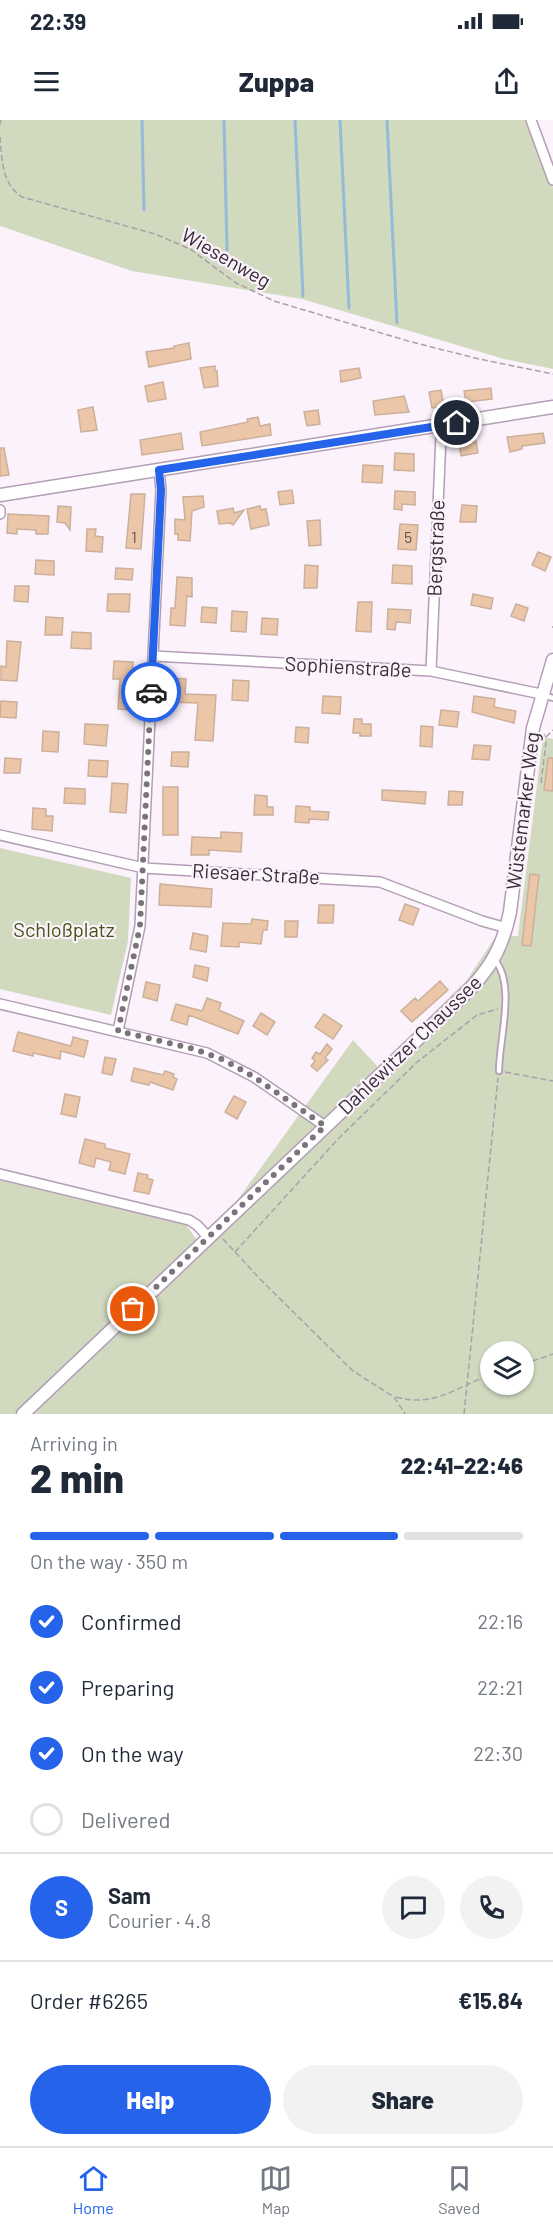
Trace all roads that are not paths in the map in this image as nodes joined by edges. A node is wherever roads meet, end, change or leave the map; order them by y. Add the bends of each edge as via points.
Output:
1 (531, 120) edge
2 (553, 180) edge
3 (553, 407) edge
4 (439, 426) junction
5 (159, 470) junction
6 (0, 495) edge
7 (153, 656) junction
8 (553, 660) edge
9 (431, 671) junction
10 (547, 696) edge
11 (0, 835) edge
12 (144, 868) junction
13 (507, 928) junction
14 (494, 959) junction
15 (0, 1004) edge
16 (118, 1031) junction
17 (499, 1071) road end
18 (328, 1130) junction
19 (0, 1174) edge
20 (209, 1238) junction
21 (23, 1414) edge

1 - 2 street
3 - 4 main road
4 - 5 main road
4 - 9 street, Bergstraße
5 - 6 main road
5 - 7 street
7 - 9 street, Sophienstraße
7 - 12 street
8 - 10 main road, Wüstemarker Weg
9 - 10 street, Sophienstraße
10 - 13 main road, Wüstemarker Weg via 533,728
11 - 12 street, Riesaer Straße
12 - 13 street, Riesaer Straße via 380,882
12 - 16 street via 137,946
13 - 14 main road, Dahlewitzer Chaussee
14 - 17 lane via 505,982
14 - 18 main road, Dahlewitzer Chaussee via 476,983
15 - 16 street
16 - 18 street via 224,1060
18 - 20 main road, Dahlewitzer Chaussee
19 - 20 street via 189,1220
20 - 21 main road, Dahlewitzer Chaussee

